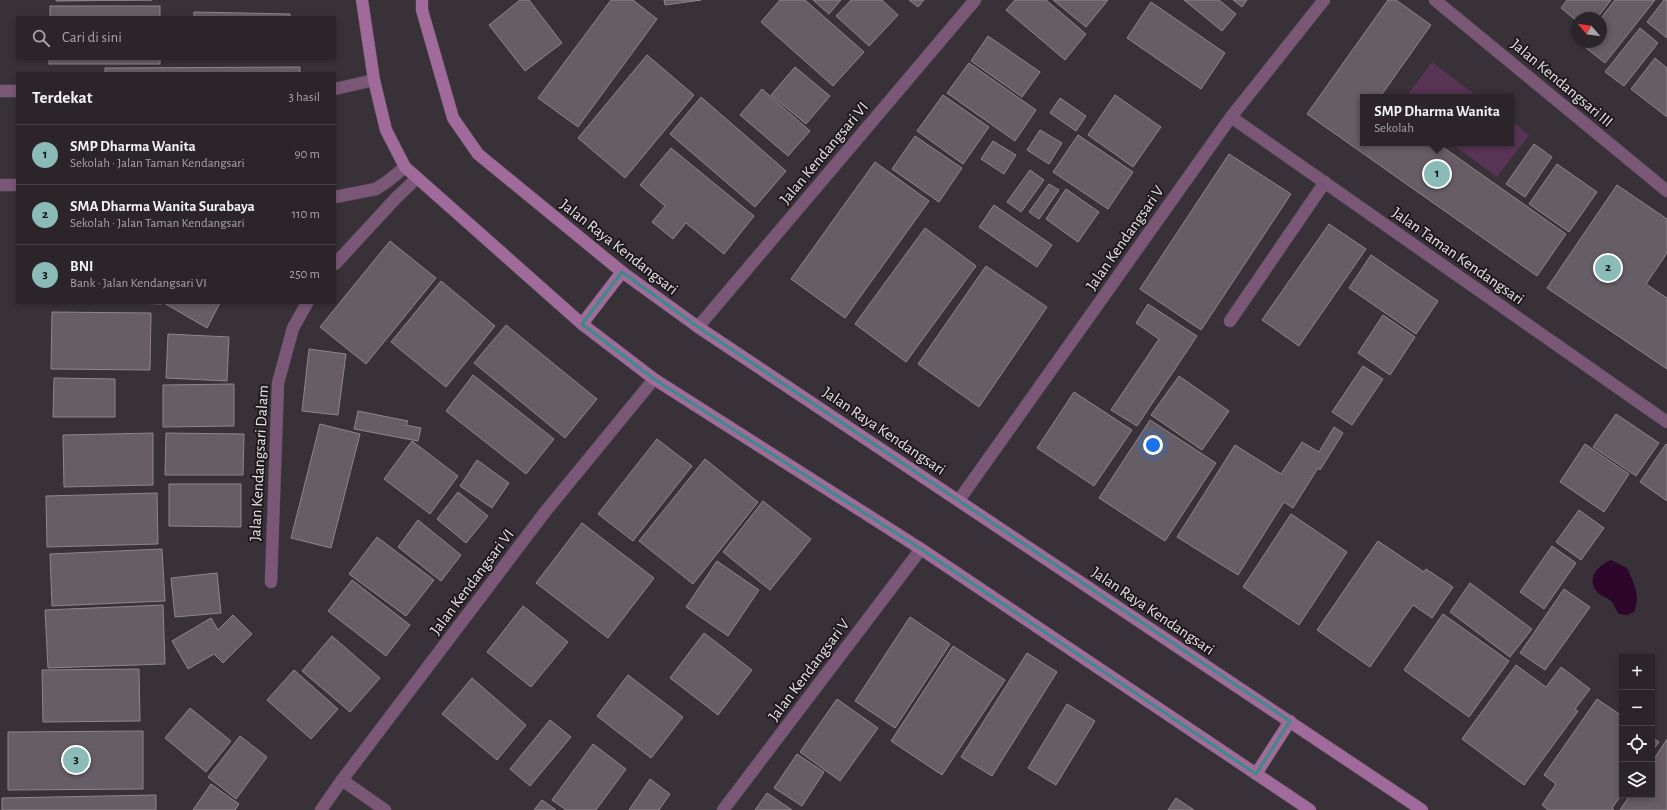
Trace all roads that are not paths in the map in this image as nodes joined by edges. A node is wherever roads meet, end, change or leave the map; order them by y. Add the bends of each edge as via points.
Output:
1 (362, 0) edge
2 (422, 0) edge
3 (975, 0) edge
4 (1324, 0) edge
5 (1435, 0) edge
6 (374, 80) junction
7 (336, 89) edge
8 (0, 91) edge
9 (16, 91) edge
10 (1231, 117) junction
11 (405, 166) junction
12 (417, 178) junction
13 (1325, 182) junction
14 (0, 185) edge
15 (16, 185) edge
16 (1667, 191) edge
17 (336, 197) edge
18 (336, 263) edge
19 (622, 272) junction
20 (306, 304) edge
21 (1230, 321) dead end
22 (582, 324) junction
23 (698, 327) junction
24 (654, 379) junction
25 (1667, 422) edge
26 (959, 500) junction
27 (921, 549) junction
28 (271, 582) dead end
29 (1290, 722) junction
30 (1256, 774) junction
31 (342, 780) junction
32 (321, 810) edge
33 (384, 810) edge
34 (723, 810) edge
35 (1310, 810) edge
36 (1422, 810) edge

1 - 6 main road
2 - 19 main road, Jalan Raya Kendangsari via 422,10 453,118 478,154
3 - 23 street, Jalan Kendangsari VI
4 - 10 street, Jalan Kendangsari V
5 - 16 street, Jalan Kendangsari III
6 - 7 street
6 - 11 main road via 386,130
8 - 9 street
10 - 13 street, Jalan Taman Kendangsari
10 - 26 street, Jalan Kendangsari V
11 - 12 main road
11 - 17 street via 376,189
12 - 18 street
12 - 22 main road
13 - 21 street
13 - 25 street, Jalan Taman Kendangsari
14 - 15 street
19 - 22 main road
19 - 23 main road, Jalan Raya Kendangsari
20 - 28 street, Jalan Kendangsari Dalam via 293,328 278,383
22 - 24 main road
23 - 26 main road, Jalan Raya Kendangsari
24 - 27 main road
24 - 31 street, Jalan Kendangsari VI via 545,512
26 - 29 main road, Jalan Raya Kendangsari
27 - 30 main road
27 - 34 street, Jalan Kendangsari V
29 - 30 main road
29 - 36 main road, Jalan Raya Kendangsari
30 - 35 main road
31 - 32 street, Jalan Kendangsari VI
31 - 33 street

